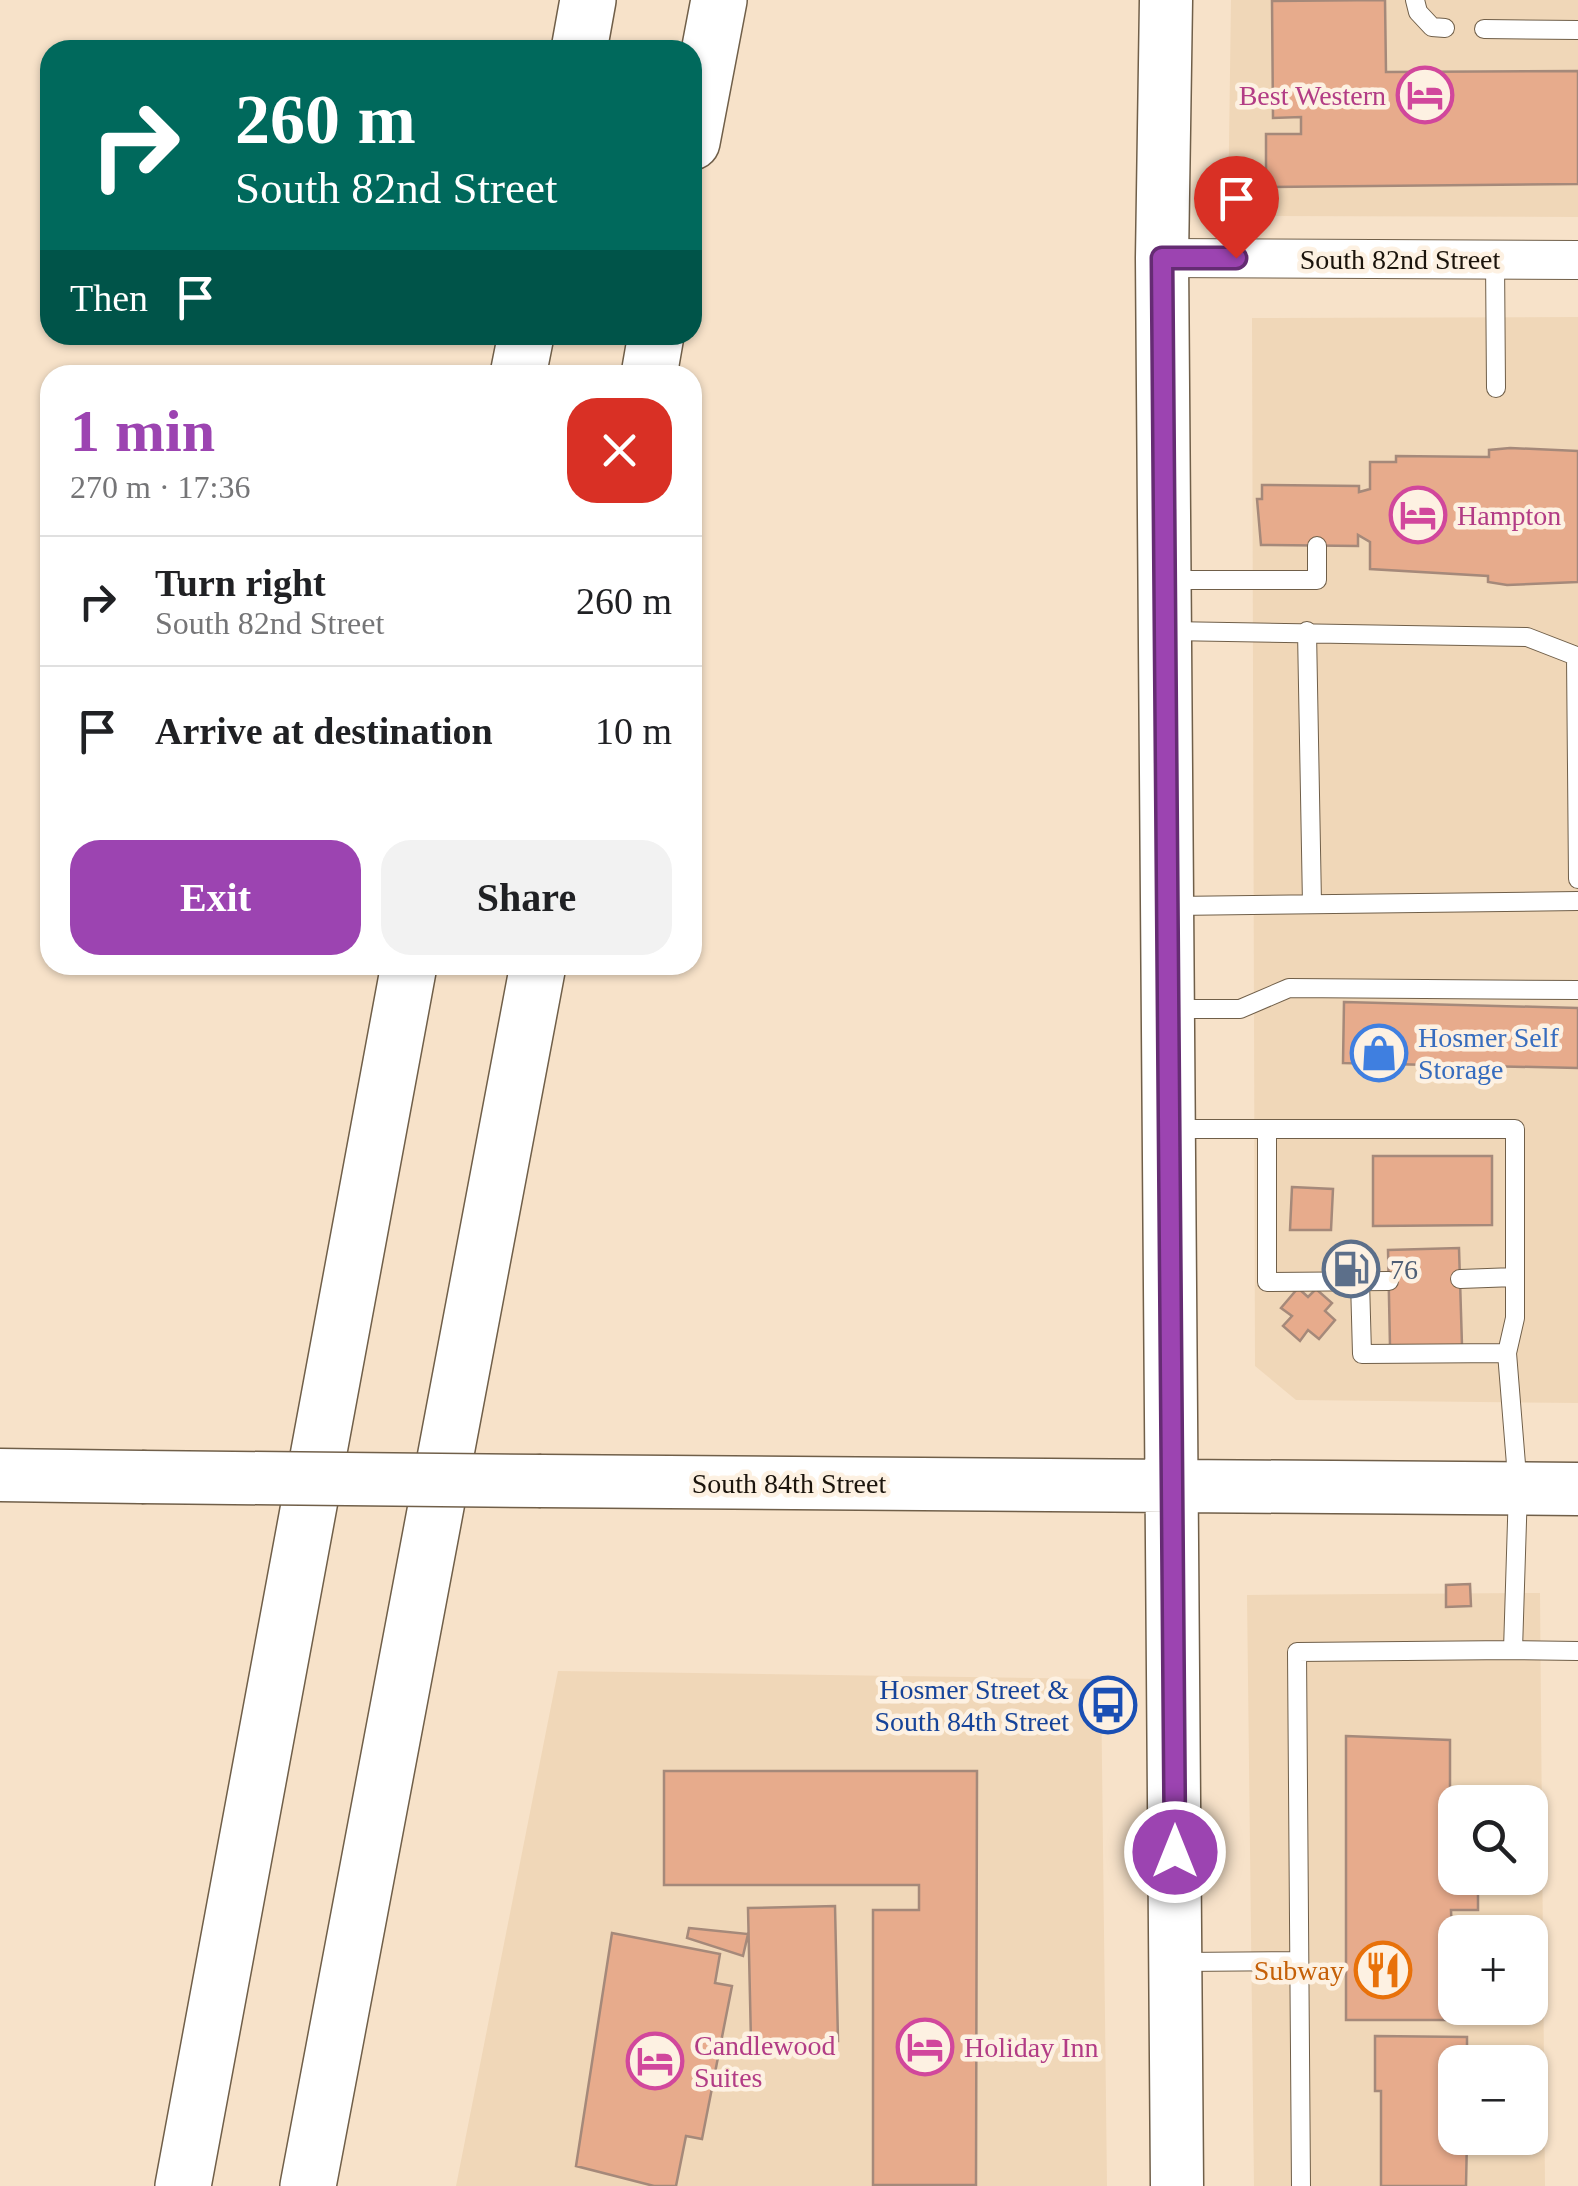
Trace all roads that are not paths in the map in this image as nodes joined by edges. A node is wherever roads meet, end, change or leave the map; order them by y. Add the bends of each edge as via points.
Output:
1 (588, 0) edge
2 (719, 0) edge
3 (1166, 0) edge
4 (1415, 0) edge
5 (1445, 28) dead end
6 (1484, 29) dead end
7 (1578, 30) edge
8 (580, 40) edge
9 (702, 89) edge
10 (1162, 258) junction
11 (1495, 259) junction
12 (1578, 260) edge
13 (1496, 388) dead end
14 (1317, 546) dead end
15 (1165, 580) junction
16 (1307, 630) junction
17 (1166, 631) junction
18 (1578, 880) edge
19 (1578, 900) edge
20 (1312, 904) junction
21 (1168, 906) junction
22 (407, 975) edge
23 (536, 975) edge
24 (1578, 990) edge
25 (1170, 1009) junction
26 (1170, 1129) junction
27 (1266, 1129) junction
28 (1515, 1277) junction
29 (1460, 1279) dead end
30 (1360, 1281) junction
31 (1388, 1281) dead end
32 (1507, 1353) junction
33 (0, 1475) edge
34 (1174, 1487) junction
35 (1518, 1489) junction
36 (1578, 1489) edge
37 (1513, 1650) junction
38 (1578, 1651) edge
39 (1176, 1962) junction
40 (1299, 1962) junction
41 (184, 2186) edge
42 (308, 2186) edge
43 (1177, 2186) edge
44 (1301, 2186) edge

1 - 8 highway
2 - 9 highway
3 - 10 main road
4 - 5 lane via 1432,28
6 - 7 lane
10 - 11 street, South 82nd Street
10 - 15 main road
11 - 12 street, South 82nd Street
11 - 13 lane
14 - 15 lane via 1317,580
15 - 17 main road
16 - 17 lane
16 - 18 lane via 1527,637 1576,656
16 - 20 lane
17 - 21 main road
19 - 20 lane
20 - 21 lane
21 - 25 main road
22 - 41 highway
23 - 42 highway
24 - 25 lane via 1289,988 1240,1010
25 - 26 main road
26 - 27 lane
26 - 34 main road
27 - 28 lane via 1515,1129
27 - 30 lane via 1266,1282
28 - 29 lane
28 - 32 lane
30 - 31 lane
30 - 32 lane via 1362,1354
32 - 35 lane
33 - 34 main road, South 84th Street, bridge
34 - 35 main road, South 84th Street
34 - 39 main road
35 - 36 main road, South 84th Street
35 - 37 lane
37 - 38 lane
37 - 40 lane via 1297,1652
39 - 40 lane
39 - 43 main road
40 - 44 lane

